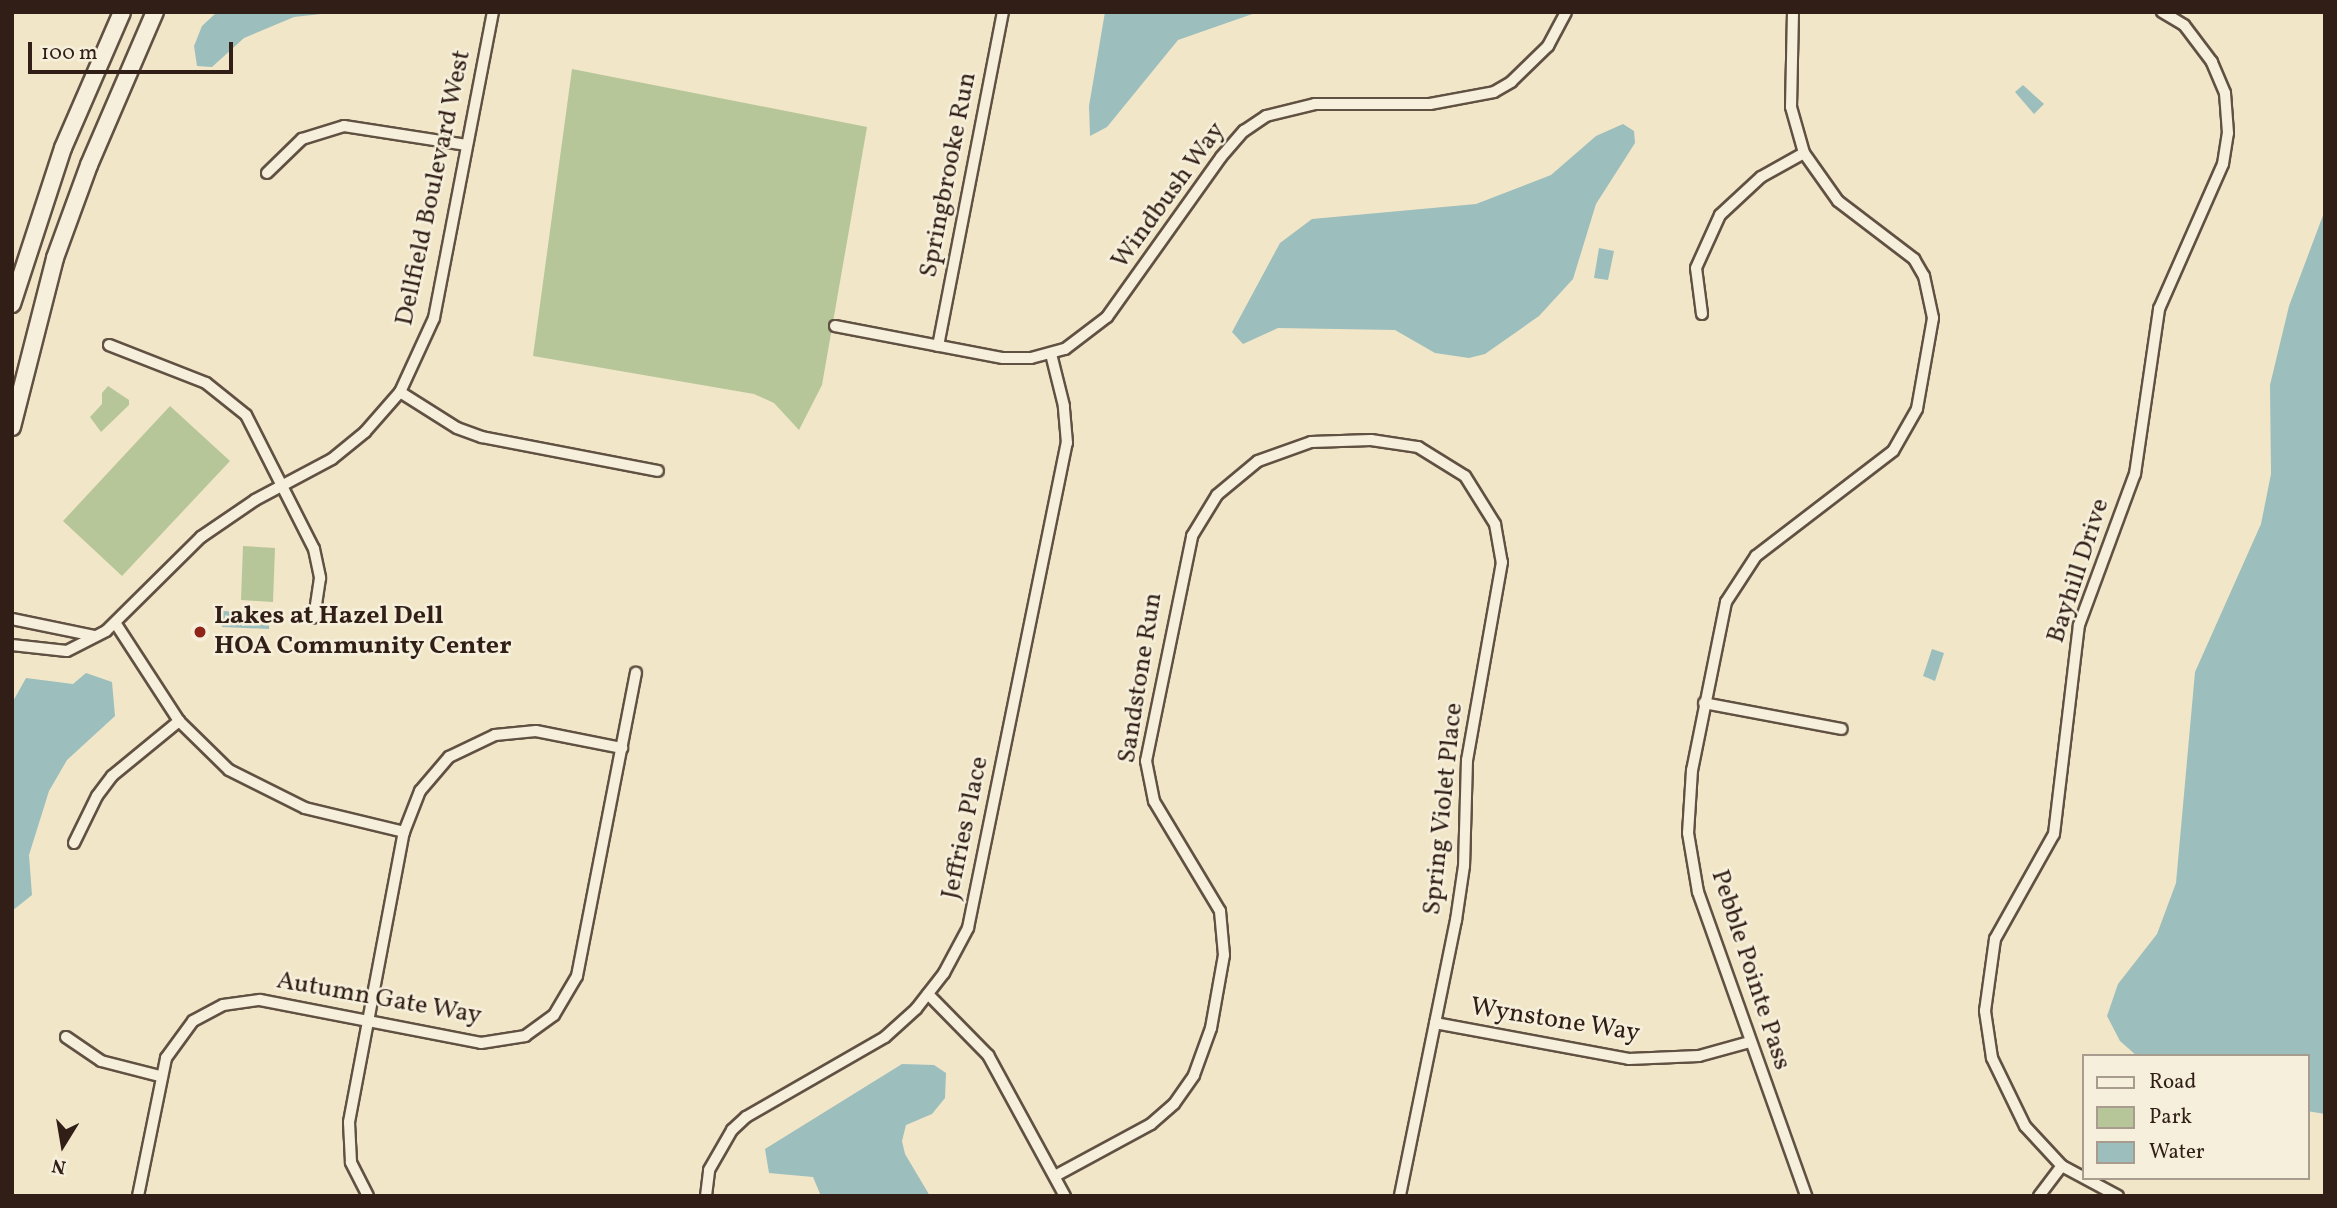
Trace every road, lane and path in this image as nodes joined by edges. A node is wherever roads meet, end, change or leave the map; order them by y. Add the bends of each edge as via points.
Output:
1 (122, 12) edge
2 (155, 12) edge
3 (493, 12) edge
4 (1003, 12) edge
5 (1566, 12) edge
6 (1793, 12) edge
7 (2162, 12) edge
8 (467, 145) junction
9 (1804, 153) junction
10 (267, 173) dead end
11 (12, 304) edge
12 (1702, 314) dead end
13 (835, 326) dead end
14 (108, 345) dead end
15 (938, 346) junction
16 (1051, 354) junction
17 (400, 392) junction
18 (12, 427) edge
19 (1389, 441) joint
20 (658, 471) dead end
21 (284, 485) junction
22 (314, 618) dead end
23 (12, 619) edge
24 (116, 624) junction
25 (95, 636) junction
26 (12, 645) edge
27 (636, 673) dead end
28 (1704, 703) junction
29 (179, 721) junction
30 (1842, 729) dead end
31 (622, 748) junction
32 (404, 832) junction
33 (74, 843) dead end
34 (928, 994) junction
35 (368, 1022) junction
36 (1435, 1023) junction
37 (66, 1037) dead end
38 (1750, 1042) junction
39 (160, 1076) junction
40 (2062, 1166) junction
41 (1055, 1177) junction
42 (2082, 1177) edge
43 (2088, 1180) edge
44 (138, 1196) edge
45 (368, 1196) edge
46 (706, 1196) edge
47 (1065, 1196) edge
48 (1400, 1196) edge
49 (1806, 1196) edge
50 (2039, 1196) edge
51 (2118, 1196) edge

1 - 11 main road via 63,148
2 - 18 main road via 89,165 55,258
3 - 8 street, Dellfield Boulevard West
4 - 15 street, Springbrooke Run
5 - 16 street, Windbush Way via 1548,46 1494,92 1430,104 1315,104 1266,116 1244,131 1222,157 1107,317 1078,343
6 - 9 street, Pebble Pointe Pass via 1791,107
7 - 40 street, Bayhill Drive via 2184,25 2212,62 2225,93 2228,133 2222,164 2164,293 2135,474 2079,625 2054,834 1995,939 1986,986 1992,1058 2001,1083 2025,1126
8 - 10 street via 344,126 302,139
8 - 17 street, Dellfield Boulevard West via 434,318
9 - 12 street via 1750,185 1720,215 1696,268
9 - 28 street, Pebble Pointe Pass via 1838,201 1903,247 1924,276 1933,318 1924,382 1909,426 1893,451 1756,555 1739,579 1719,626
13 - 15 street, Windbush Way
14 - 21 street via 221,391 246,415
15 - 16 street, Windbush Way via 1003,358
16 - 34 street, Jeffries Place via 1065,406 1067,443 1045,558 976,899 968,928
17 - 20 street via 457,428 482,437
17 - 21 street, Dellfield Boulevard West via 344,450
19 - 36 street, Spring Violet Place via 1418,447 1465,476 1495,524 1502,562 1472,724 1464,866
19 - 41 street, Sandstone Run via 1311,442 1258,461 1217,495 1192,536 1146,761 1154,801 1220,911 1224,955 1211,1027 1194,1075 1174,1104 1151,1125
21 - 22 street via 318,562
21 - 24 street, Dellfield Boulevard West via 201,537
23 - 25 street
24 - 25 street, Dellfield Boulevard West
24 - 29 street
25 - 26 street, Dellfield Boulevard West via 67,651
27 - 31 street, Autumn Gate Way
28 - 30 street
28 - 38 street, Pebble Pointe Pass via 1689,802 1692,865
29 - 32 street via 252,786 304,808
29 - 33 street via 112,776
31 - 32 street via 536,731 485,738 457,751 433,772
31 - 35 street, Autumn Gate Way via 577,976 554,1015 525,1036 494,1043
32 - 35 street
34 - 41 street via 988,1055
34 - 46 street, Jeffries Place via 885,1037 746,1117 719,1147 709,1170
35 - 39 street, Autumn Gate Way via 260,1000 237,1001 208,1012 181,1032
35 - 45 street via 347,1133 354,1171
36 - 38 street, Wynstone Way via 1629,1059 1699,1056
36 - 48 street, Spring Violet Place
37 - 39 street via 101,1061
38 - 49 street, Pebble Pointe Pass
39 - 44 street, Autumn Gate Way
40 - 42 street, Bayhill Drive
40 - 50 street
41 - 47 street
43 - 51 street, Bayhill Drive

